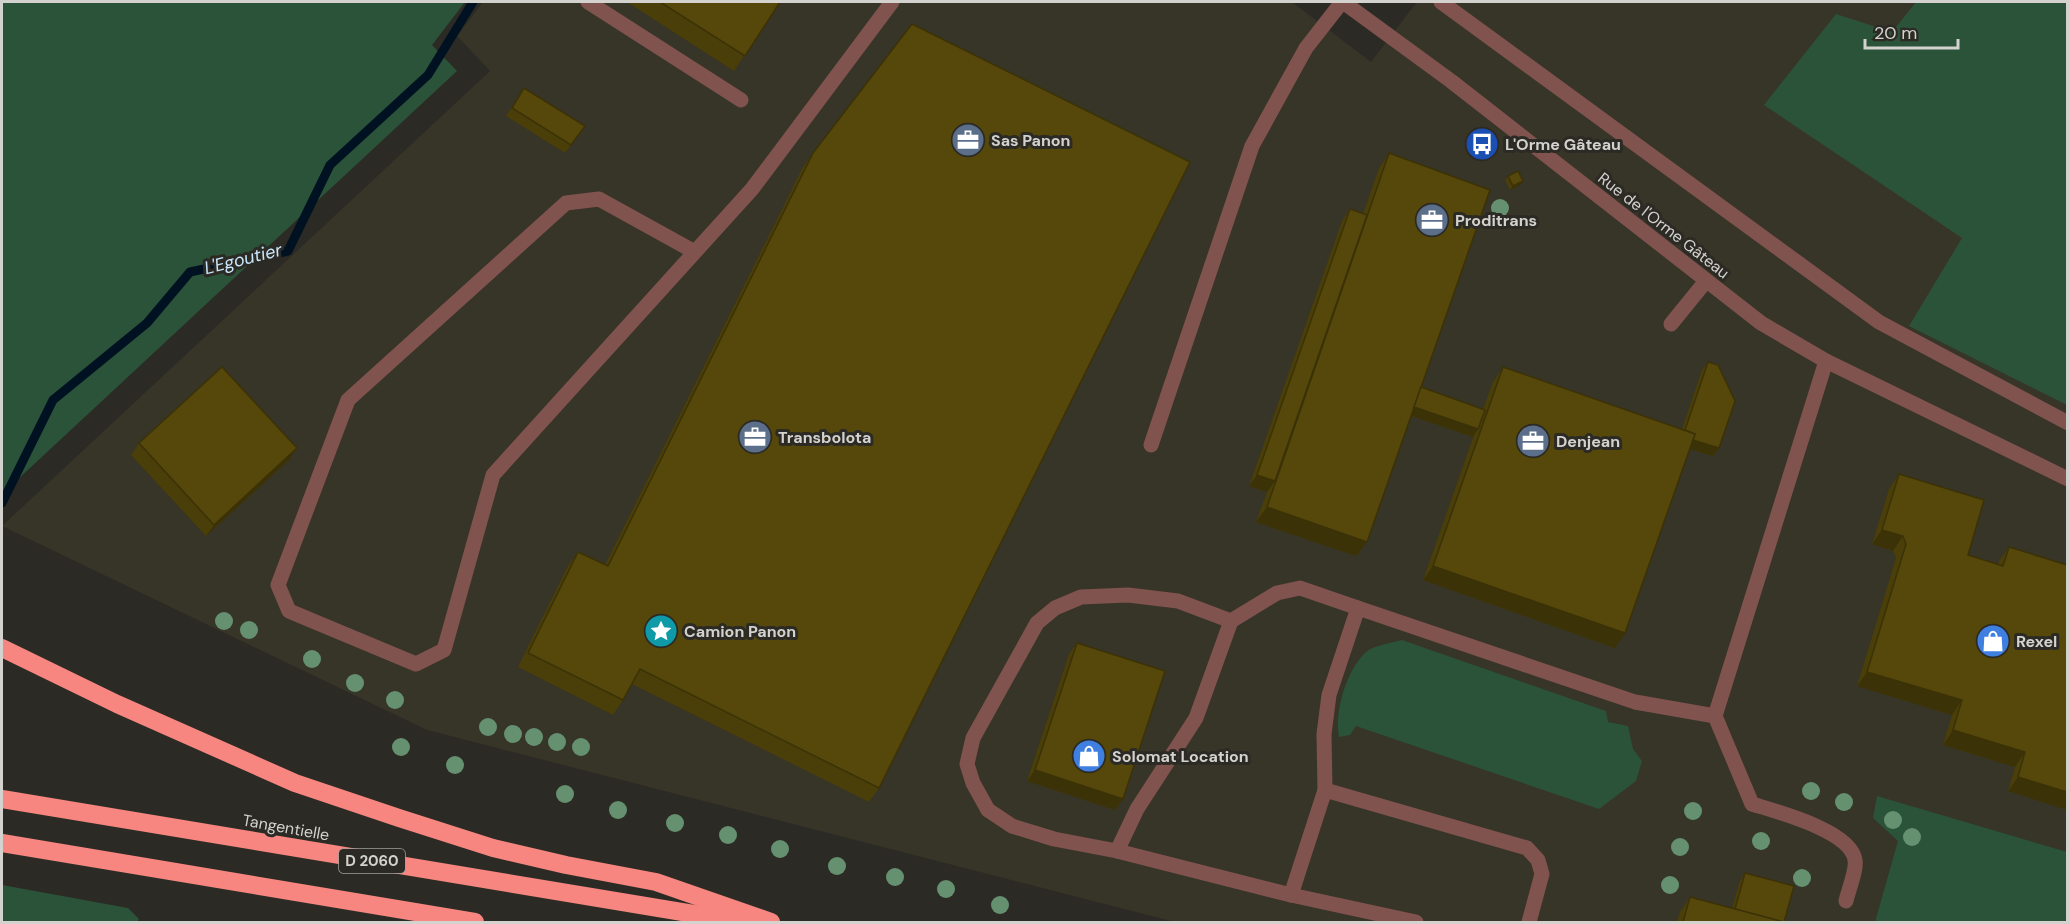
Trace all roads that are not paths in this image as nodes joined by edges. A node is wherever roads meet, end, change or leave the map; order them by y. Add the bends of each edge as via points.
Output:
1 (588, 2) edge
2 (892, 2) edge
3 (1342, 2) edge
4 (1441, 2) edge
5 (741, 100) dead end
6 (695, 252) junction
7 (1706, 281) junction
8 (1671, 324) dead end
9 (1826, 361) junction
10 (2067, 423) edge
11 (1151, 445) dead end
12 (2067, 479) edge
13 (1358, 608) junction
14 (1231, 621) junction
15 (2, 648) edge
16 (1715, 716) junction
17 (1325, 790) junction
18 (2, 799) edge
19 (2, 843) edge
20 (1117, 850) junction
21 (1291, 895) junction
22 (1846, 901) dead end
23 (475, 922) edge
24 (742, 922) edge
25 (771, 922) edge
26 (1416, 922) edge
27 (1529, 922) edge

1 - 5 street
2 - 6 street via 752,189
3 - 7 street, Rue de l'Orme Gâteau via 1451,81
3 - 11 street via 1306,48 1252,146
4 - 10 street via 1879,322
6 - 6 street via 493,475 444,650 416,664 289,611 278,585 348,400 566,203 599,199
7 - 8 street
7 - 9 street, Rue de l'Orme Gâteau via 1761,323
9 - 12 street, Rue de l'Orme Gâteau
9 - 16 street
13 - 14 street via 1300,588 1277,593
13 - 16 street via 1635,702
13 - 17 street via 1329,694 1324,734
14 - 20 street via 1196,718 1137,808
14 - 20 street via 1178,601 1128,595 1081,597 1055,608 1037,623 973,738 967,764 988,810 1012,826 1054,839
15 - 25 highway via 295,783 493,848 656,882
16 - 22 street via 1752,804 1796,817 1851,849 1856,862
17 - 21 street
17 - 27 street via 1527,848 1538,860 1542,874
18 - 24 highway, Tangentielle / D 2060
19 - 23 highway
20 - 21 street
21 - 26 street

